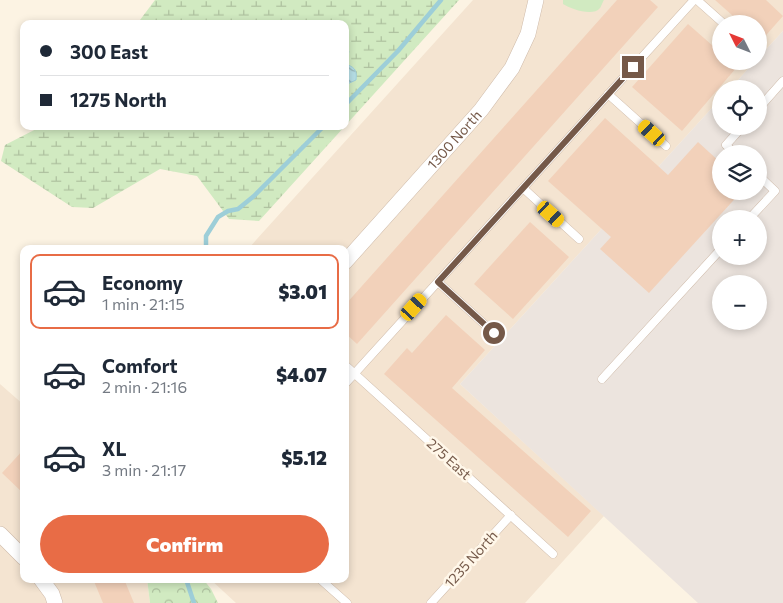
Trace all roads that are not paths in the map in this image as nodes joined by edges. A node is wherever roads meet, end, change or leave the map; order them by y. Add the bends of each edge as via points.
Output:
1 (536, 0) edge
2 (696, 0) edge
3 (714, 15) edge
4 (783, 81) edge
5 (608, 94) junction
6 (767, 99) edge
7 (735, 135) edge
8 (726, 145) edge
9 (666, 146) dead end
10 (767, 184) edge
11 (523, 188) junction
12 (767, 200) edge
13 (767, 200) edge
14 (757, 210) edge
15 (580, 239) dead end
16 (349, 258) edge
17 (712, 259) edge
18 (438, 282) junction
19 (494, 333) dead end
20 (349, 369) edge
21 (354, 373) junction
22 (349, 379) edge
23 (602, 379) dead end
24 (511, 515) junction
25 (0, 534) edge
26 (20, 554) edge
27 (554, 554) dead end
28 (44, 583) edge
29 (324, 583) edge
30 (55, 603) edge
31 (347, 603) edge
32 (431, 603) edge

1 - 16 street, 1300 North via 528,34 512,68 481,110
2 - 3 lane
2 - 5 lane
4 - 6 lane
5 - 9 lane
5 - 11 lane
7 - 8 lane
10 - 12 lane via 775,191
11 - 15 lane
11 - 18 lane
13 - 14 lane
17 - 23 lane
18 - 19 lane
18 - 21 lane
20 - 21 lane, 275 East
21 - 22 lane
21 - 24 lane, 275 East
24 - 27 lane, 275 East
24 - 32 lane, 1235 North
25 - 26 street
28 - 30 street
29 - 31 lane

